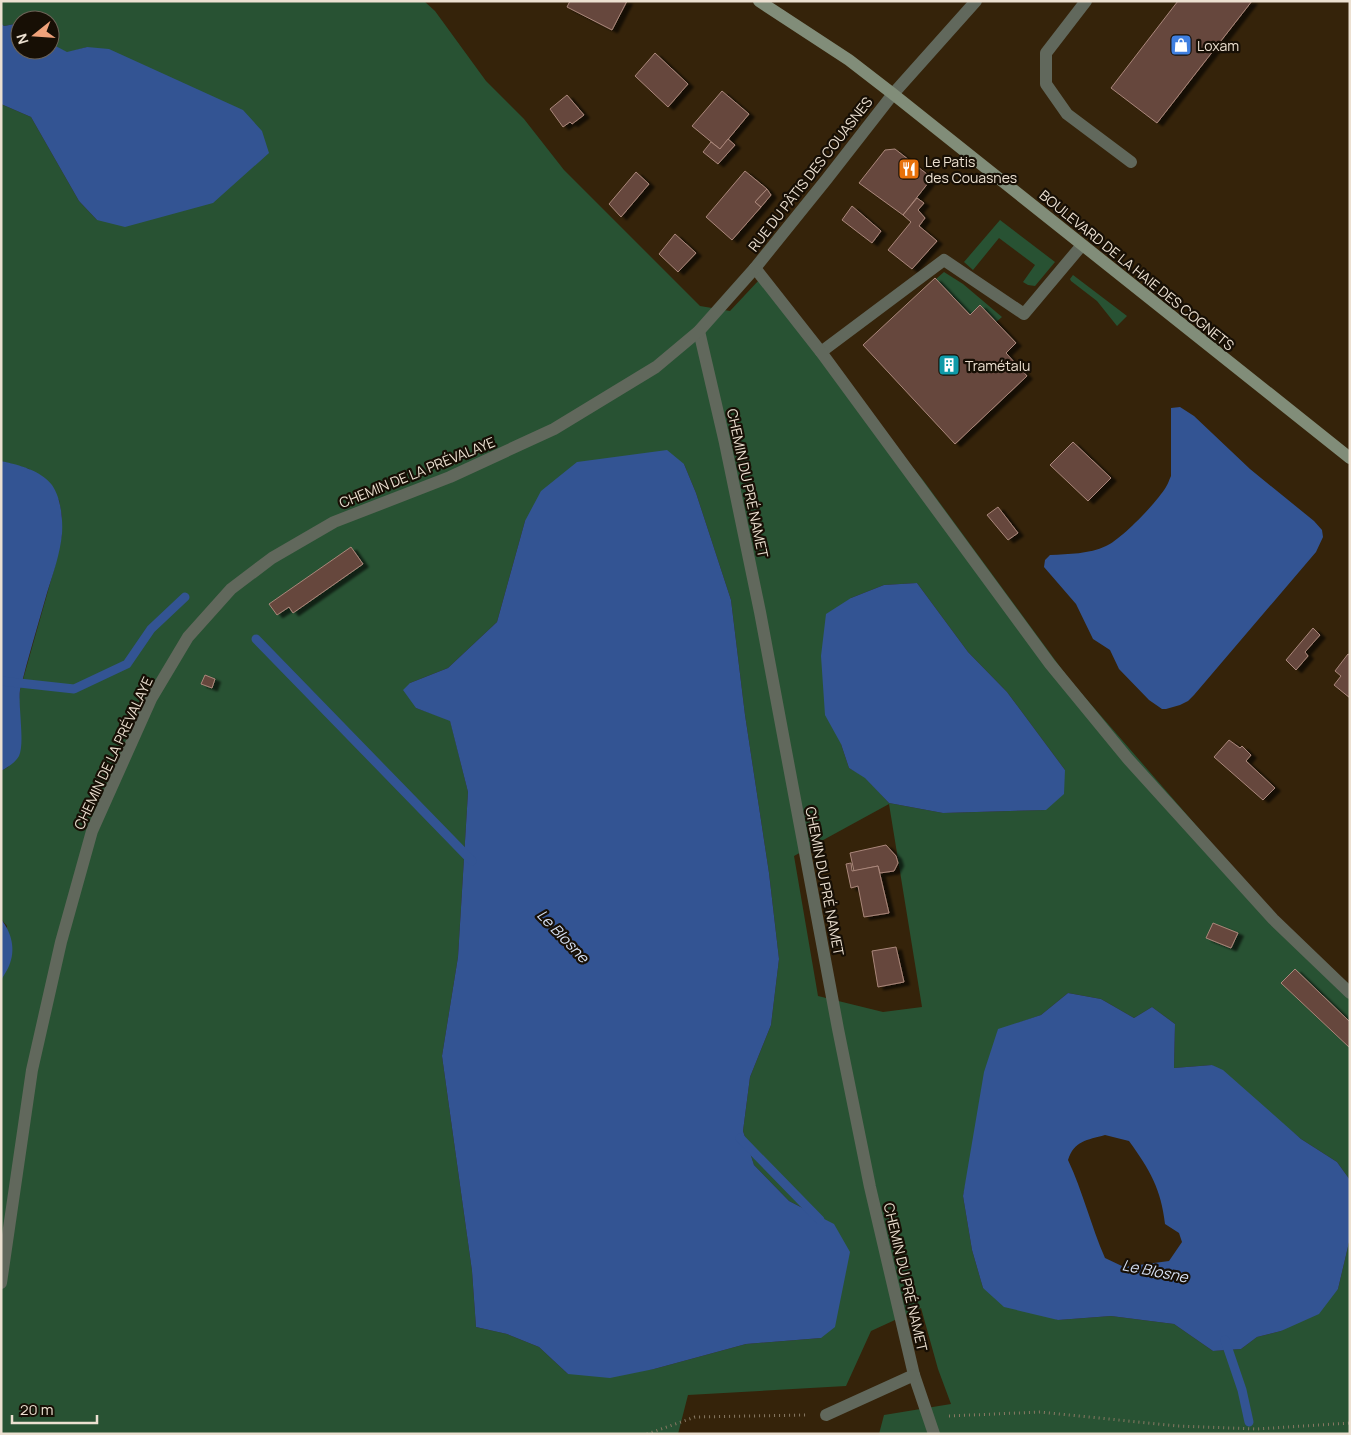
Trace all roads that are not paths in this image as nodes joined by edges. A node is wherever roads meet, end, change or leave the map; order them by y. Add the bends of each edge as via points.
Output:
1 (759, 1) edge
2 (976, 1) edge
3 (1086, 1) edge
4 (893, 94) junction
5 (1131, 162) dead end
6 (1082, 245) junction
7 (754, 268) junction
8 (699, 331) junction
9 (821, 352) junction
10 (663, 361) joint
11 (1350, 458) edge
12 (1350, 993) edge
13 (1, 1283) edge
14 (914, 1375) junction
15 (826, 1415) road end
16 (934, 1434) edge

1 - 4 main road, BOULEVARD DE LA HAIE DES COGNETS via 849,60
2 - 4 street, RUE DU PÂTIS DES COUASNES
3 - 5 street via 1046,53 1046,84 1067,114
4 - 6 main road, BOULEVARD DE LA HAIE DES COGNETS
4 - 7 street, RUE DU PÂTIS DES COUASNES
6 - 9 street via 1024,314 944,260
6 - 11 main road, BOULEVARD DE LA HAIE DES COGNETS
7 - 8 street, RUE DU PÂTIS DES COUASNES
7 - 9 street
8 - 10 street, RUE DU PÂTIS DES COUASNES
8 - 14 street, CHEMIN DU PRÉ NAMET via 760,612 870,1187
9 - 12 street via 1050,664 1128,759 1273,919
10 - 13 street, CHEMIN DE LA PRÉVALAYE via 554,429 450,477 334,522 272,558 231,588 188,637 151,699 92,831 61,942 32,1070
14 - 15 street
14 - 16 street, CHEMIN DU PRÉ NAMET

